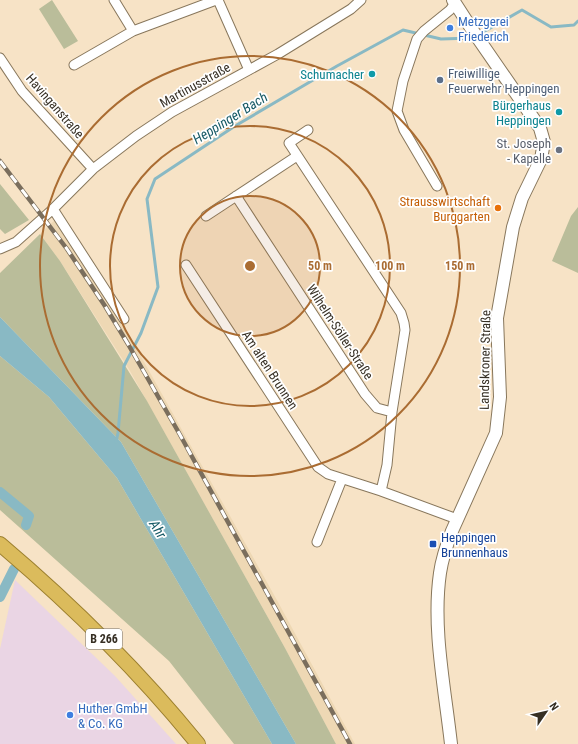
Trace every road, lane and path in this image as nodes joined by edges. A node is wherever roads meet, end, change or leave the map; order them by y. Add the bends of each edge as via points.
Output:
1 (114, 0) edge
2 (217, 0) edge
3 (360, 0) edge
4 (455, 1) edge
5 (133, 31) junction
6 (0, 58) edge
7 (74, 65) dead end
8 (249, 70) junction
9 (308, 130) dead end
10 (297, 156) junction
11 (93, 169) junction
12 (437, 186) dead end
13 (236, 196) junction
14 (53, 209) junction
15 (206, 216) dead end
16 (0, 249) edge
17 (186, 265) dead end
18 (124, 319) dead end
19 (392, 412) junction
20 (342, 479) junction
21 (381, 491) junction
22 (457, 519) junction
23 (317, 542) dead end
24 (0, 544) edge
25 (198, 744) edge
26 (451, 744) edge

1 - 5 street
2 - 5 street
2 - 8 street
3 - 8 street, Martinusstraße via 351,9
4 - 12 street via 450,10 417,38 403,81 398,111 404,130
4 - 22 main road, Landskroner Straße via 472,31 540,128 544,142 541,158 522,198 506,258 497,318 500,397 496,433
5 - 7 street
6 - 11 street, Havinganstraße via 22,91
8 - 11 street, Martinusstraße via 160,120
9 - 10 street via 289,143
10 - 13 street
10 - 19 street via 401,313 404,337
11 - 14 street, Martinusstraße
13 - 15 street
13 - 19 street, Wilhelm-Söller-Straße via 365,394 377,408
14 - 16 street, Martinusstraße via 16,242
14 - 18 street
17 - 20 street, Am alten Brunnen via 318,467
19 - 21 street
20 - 21 street, Am alten Brunnen
20 - 23 street
21 - 22 street, Am alten Brunnen
22 - 26 main road, Landskroner Straße via 446,546 438,595 438,627
24 - 25 highway, B 266 via 35,573 108,644 150,687

